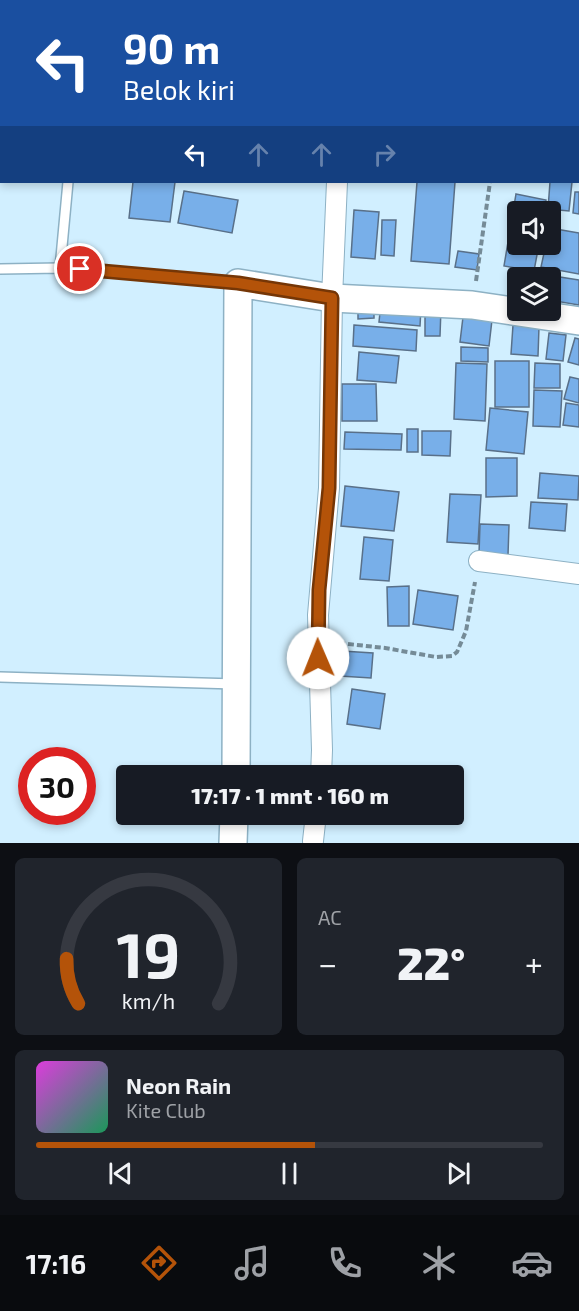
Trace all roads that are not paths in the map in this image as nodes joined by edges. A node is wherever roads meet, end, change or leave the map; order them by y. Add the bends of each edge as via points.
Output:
1 (68, 183) edge
2 (337, 183) edge
3 (60, 268) junction
4 (0, 269) edge
5 (238, 283) junction
6 (332, 298) junction
7 (579, 321) edge
8 (479, 561) road end
9 (579, 574) edge
10 (0, 677) edge
11 (237, 684) junction
12 (236, 765) edge
13 (321, 765) edge
14 (234, 825) edge
15 (315, 825) edge
16 (313, 841) dead end
17 (233, 843) edge

1 - 3 lane
2 - 6 street
3 - 4 lane
3 - 5 lane
5 - 6 street
5 - 11 street
6 - 7 street via 472,305
6 - 13 street via 329,488 319,590
8 - 9 street
10 - 11 lane
11 - 12 street
14 - 17 street
15 - 16 street

